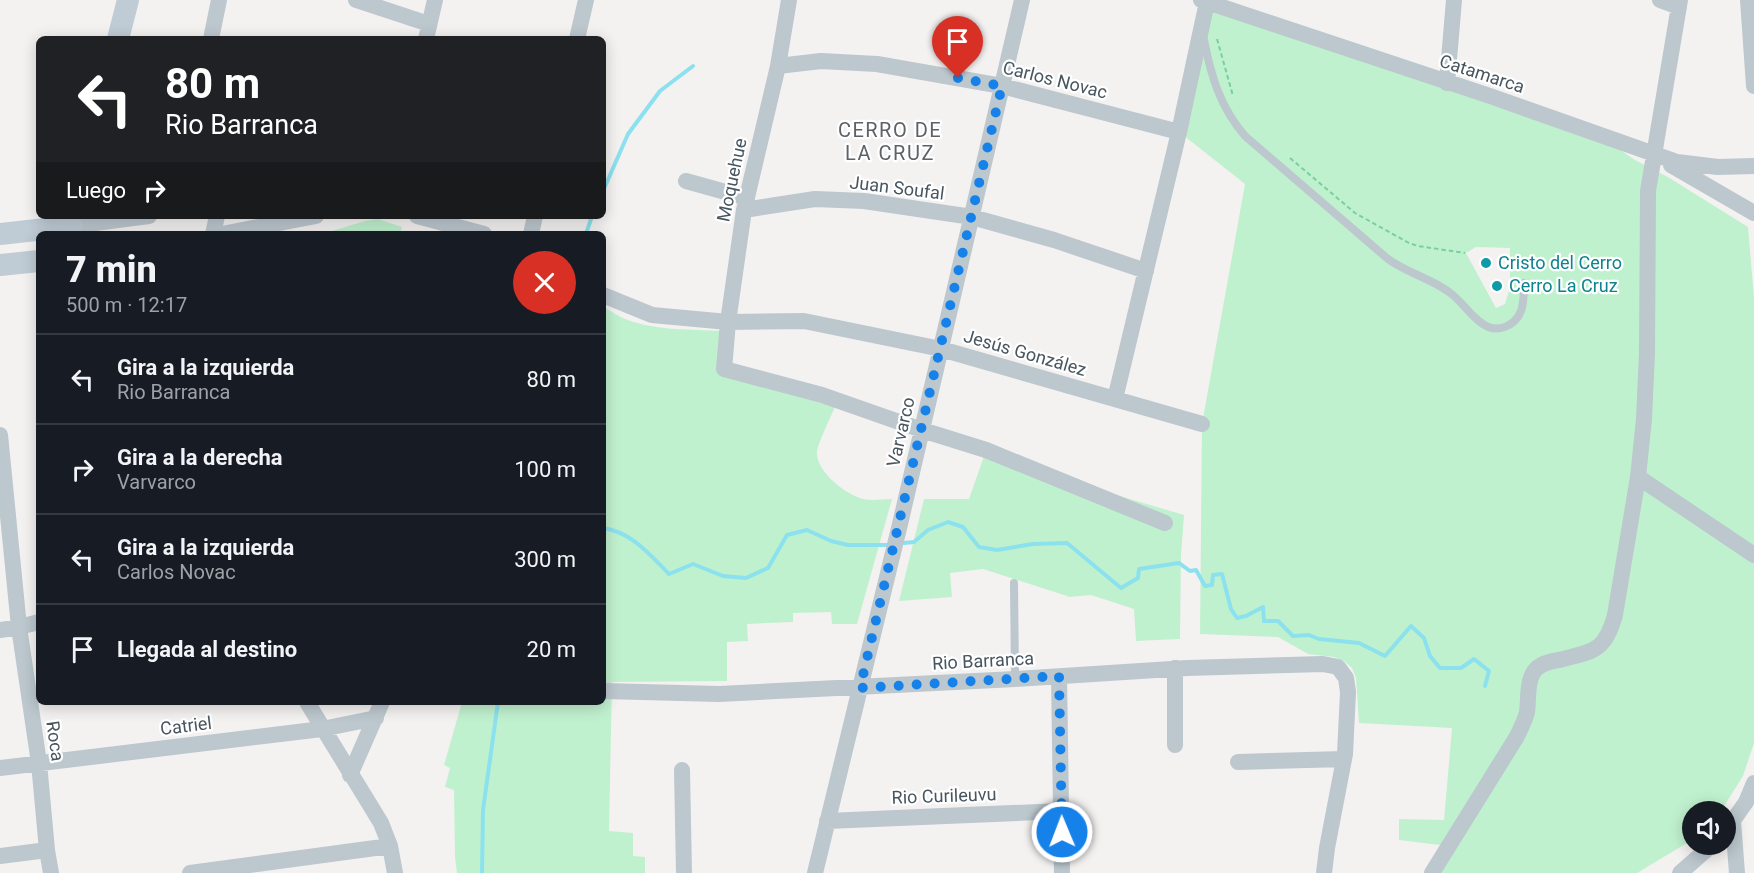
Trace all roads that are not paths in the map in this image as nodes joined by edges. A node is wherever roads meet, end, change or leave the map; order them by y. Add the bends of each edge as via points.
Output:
1 (128, 0) edge
2 (219, 0) edge
3 (356, 0) edge
4 (435, 0) edge
5 (586, 0) edge
6 (789, 0) edge
7 (1022, 0) edge
8 (1254, 0) edge
9 (1454, 0) edge
10 (1660, 0) edge
11 (1748, 0) edge
12 (1204, 1) edge
13 (1680, 3) edge
14 (1250, 17) junction
15 (1752, 17) edge
16 (1201, 28) junction
17 (428, 32) edge
18 (119, 36) edge
19 (212, 36) edge
20 (578, 36) edge
21 (778, 66) junction
22 (1447, 83) junction
23 (1002, 86) junction
24 (1754, 86) edge
25 (1179, 132) junction
26 (1655, 155) junction
27 (1754, 166) edge
28 (686, 181) dead end
29 (746, 204) junction
30 (1754, 213) edge
31 (972, 217) junction
32 (123, 219) edge
33 (300, 219) edge
34 (428, 219) edge
35 (72, 225) edge
36 (238, 231) edge
37 (473, 231) edge
38 (0, 234) edge
39 (36, 261) edge
40 (0, 266) edge
41 (1146, 271) junction
42 (1524, 284) dead end
43 (606, 296) edge
44 (728, 322) junction
45 (941, 349) junction
46 (1115, 399) junction
47 (1202, 424) dead end
48 (922, 430) junction
49 (0, 435) edge
50 (1638, 477) junction
51 (1165, 523) dead end
52 (1754, 555) edge
53 (1014, 583) dead end
54 (36, 623) edge
55 (19, 627) junction
56 (0, 630) edge
57 (1175, 668) junction
58 (1059, 676) junction
59 (1015, 679) junction
60 (860, 688) junction
61 (606, 691) edge
62 (309, 705) edge
63 (381, 705) edge
64 (376, 718) junction
65 (322, 729) junction
66 (1175, 745) dead end
67 (1344, 759) junction
68 (1238, 762) dead end
69 (39, 763) junction
70 (0, 768) edge
71 (682, 770) dead end
72 (350, 775) junction
73 (1754, 783) edge
74 (1062, 811) junction
75 (1736, 816) edge
76 (827, 821) junction
77 (390, 846) junction
78 (47, 850) junction
79 (1700, 855) edge
80 (1734, 855) edge
81 (0, 856) edge
82 (51, 873) edge
83 (190, 873) edge
84 (395, 873) edge
85 (684, 873) edge
86 (815, 873) edge
87 (1062, 873) edge
88 (1324, 873) edge
89 (1432, 873) edge
90 (1680, 873) edge
91 (1737, 873) edge

1 - 18 main road
2 - 19 street
3 - 17 street
4 - 17 street
5 - 20 street
6 - 21 street, Moquehue
7 - 23 street, Varvarco
8 - 14 street
9 - 22 street
10 - 13 street
11 - 15 street
12 - 14 street, Catamarca
12 - 16 street
13 - 26 street
14 - 22 street, Catamarca
15 - 24 street
16 - 25 street
16 - 42 lane via 1214,82 1235,125 1398,267 1445,290 1484,325 1493,328 1509,326 1516,320
21 - 23 street, Carlos Novac via 821,61 877,64
21 - 29 street, Moquehue
22 - 26 street, Catamarca
23 - 25 street, Carlos Novac
23 - 31 street, Varvarco
25 - 41 street
26 - 27 street, Catamarca via 1695,165
26 - 30 street
26 - 50 street via 1648,191 1647,354
28 - 29 street
29 - 31 street, Juan Soufal via 815,199 864,201
29 - 44 street, Moquehue
31 - 41 street, Juan Soufal
31 - 45 street, Varvarco
32 - 35 street
33 - 36 street
34 - 37 street
35 - 38 main road
39 - 40 main road
41 - 46 street
43 - 44 street, Jesús González via 652,315
44 - 45 street, Jesús González via 804,321
44 - 48 street, Moquehue via 724,369 822,395
45 - 46 street, Jesús González
45 - 48 street, Varvarco
46 - 47 street, Jesús González
48 - 51 street via 986,450
48 - 60 street, Varvarco
49 - 55 street, Roca
50 - 52 street
50 - 89 street via 1610,633 1592,651 1547,662 1536,669 1516,738
53 - 59 lane
54 - 55 street
55 - 56 street
55 - 69 street, Roca
57 - 58 street, Rio Barranca
57 - 66 street
57 - 67 street, Rio Barranca via 1323,664 1338,667 1346,678 1348,692
58 - 59 street, Rio Barranca
58 - 74 street
59 - 60 street, Rio Barranca
60 - 61 street, Rio Barranca via 719,694
60 - 76 street, Varvarco
62 - 65 street
63 - 64 street
64 - 65 street, Catriel
64 - 72 street
65 - 69 street, Catriel
65 - 72 street
67 - 68 street
67 - 88 street
69 - 70 street, Catriel
69 - 78 street, Roca
71 - 85 street
72 - 77 street via 381,823
73 - 75 street
74 - 76 street, Rio Curileuvu
74 - 87 street
76 - 86 street, Varvarco
77 - 83 street
77 - 84 street
78 - 81 street
78 - 82 street, Roca
79 - 90 street
80 - 91 street

